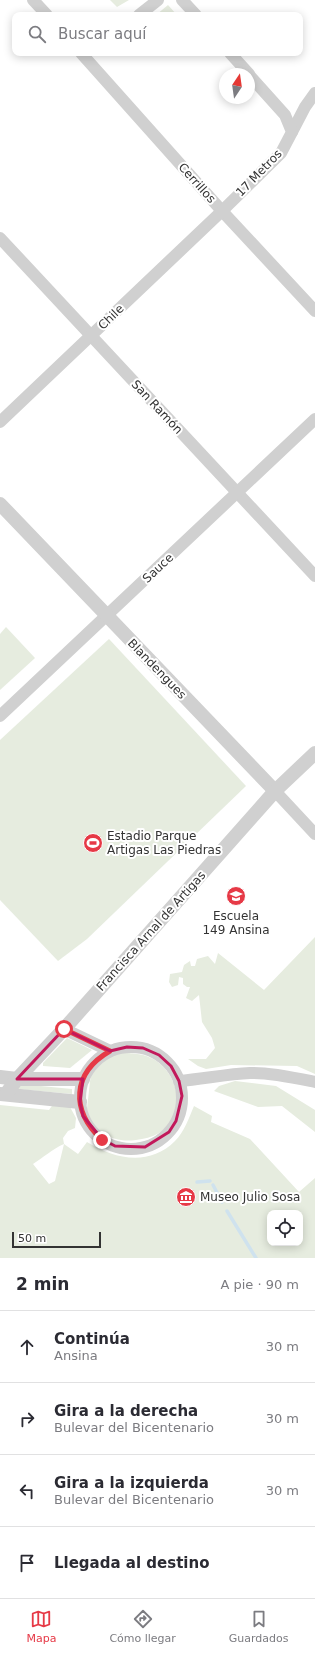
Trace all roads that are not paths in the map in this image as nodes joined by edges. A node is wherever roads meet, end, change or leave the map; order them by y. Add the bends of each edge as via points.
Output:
1 (34, 0) edge
2 (158, 0) edge
3 (182, 0) edge
4 (44, 12) edge
5 (143, 12) edge
6 (193, 12) edge
7 (87, 56) edge
8 (233, 56) edge
9 (244, 68) edge
10 (255, 81) edge
11 (315, 93) edge
12 (292, 132) junction
13 (222, 211) junction
14 (0, 238) edge
15 (315, 311) edge
16 (91, 336) junction
17 (315, 419) edge
18 (0, 422) edge
19 (236, 493) junction
20 (0, 504) edge
21 (315, 576) edge
22 (106, 616) junction
23 (0, 716) edge
24 (315, 753) edge
25 (275, 791) junction
26 (315, 834) edge
27 (64, 1029) junction
28 (110, 1051) junction
29 (0, 1077) edge
30 (17, 1079) junction
31 (83, 1079) junction
32 (179, 1081) junction
33 (315, 1082) edge
34 (3, 1094) edge
35 (80, 1102) junction

1 - 4 street
2 - 5 street
3 - 6 street
7 - 13 street, Cerrillos
8 - 9 street
10 - 12 street via 284,115
11 - 12 street, 17 Metros
12 - 13 street, 17 Metros via 281,153
13 - 15 street, Cerrillos
13 - 16 street, Chile
14 - 16 street, San Ramón
16 - 18 street, Chile
16 - 19 street, San Ramón
17 - 19 street, Sauce
19 - 21 street, San Ramón
19 - 22 street, Sauce
20 - 22 street, Blandengues
22 - 23 street, Sauce
22 - 25 street, Blandengues
24 - 25 street, Francisca Arnal de Artigas
25 - 26 street, Blandengues
25 - 27 street, Francisca Arnal de Artigas
27 - 28 street
27 - 30 street, Francisca Arnal de Artigas
28 - 31 street via 89,1068
28 - 32 street via 126,1047 143,1048 159,1055 171,1066
29 - 30 street
30 - 31 street
30 - 34 street, Francisca Arnal de Artigas
31 - 35 street
32 - 33 street via 251,1073 295,1077
32 - 35 street via 182,1096 181,1109 176,1121 159,1141 145,1147 130,1149 102,1140 83,1116
34 - 35 street

